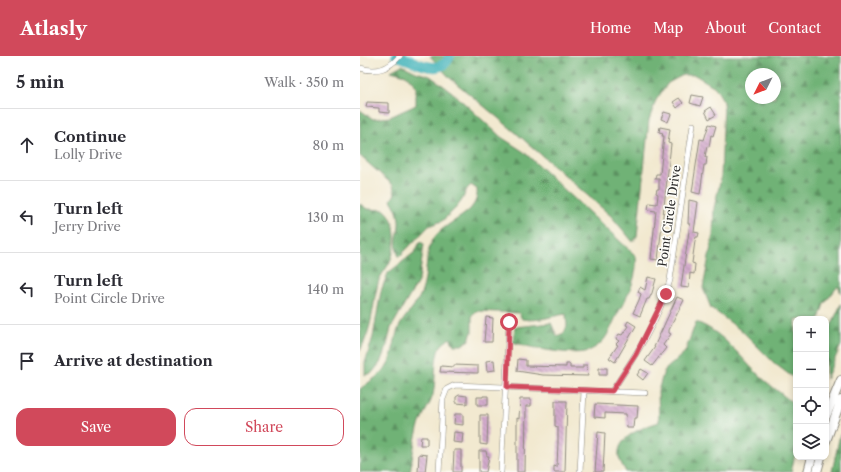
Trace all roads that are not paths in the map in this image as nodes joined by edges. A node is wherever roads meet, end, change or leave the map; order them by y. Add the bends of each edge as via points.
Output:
1 (398, 58) edge
2 (360, 68) edge
3 (693, 125) dead end
4 (509, 322) dead end
5 (841, 380) edge
6 (507, 387) junction
7 (584, 391) junction
8 (612, 391) junction
9 (645, 393) dead end
10 (841, 400) edge
11 (829, 409) edge
12 (829, 433) edge
13 (811, 460) edge
14 (820, 460) edge
15 (439, 472) edge
16 (501, 472) edge
17 (580, 472) edge
18 (808, 472) edge
19 (817, 472) edge

1 - 2 street via 380,70
3 - 8 street, Point Circle Drive via 666,294 642,344
4 - 6 street
5 - 11 highway
6 - 7 street
6 - 15 street via 455,385 447,389 443,399
6 - 16 street
7 - 8 street
7 - 17 street
8 - 9 street
10 - 12 highway
13 - 18 highway
14 - 19 highway

